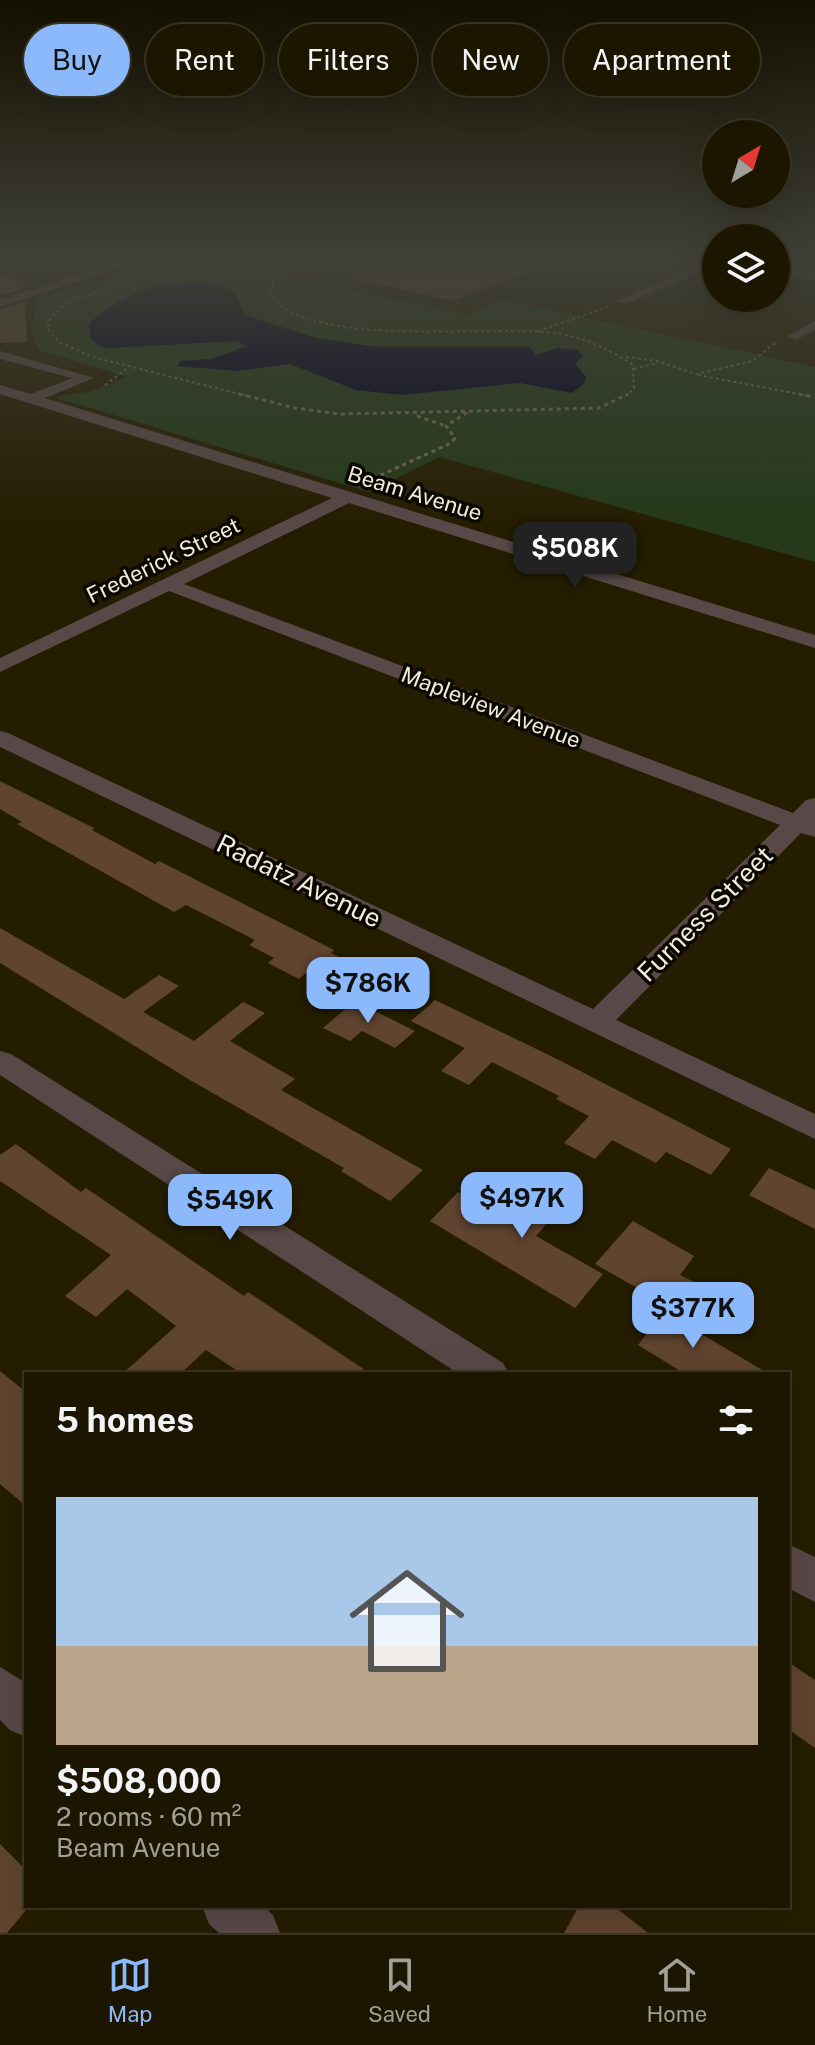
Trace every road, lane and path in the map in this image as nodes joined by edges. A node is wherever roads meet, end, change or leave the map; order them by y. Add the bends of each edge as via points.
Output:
1 (71, 347) edge
2 (605, 347) edge
3 (769, 347) edge
4 (0, 355) edge
5 (625, 357) junction
6 (663, 363) junction
7 (634, 369) junction
8 (696, 374) junction
9 (0, 389) edge
10 (815, 397) edge
11 (30, 399) junction
12 (477, 409) junction
13 (408, 414) junction
14 (446, 426) junction
15 (340, 495) junction
16 (167, 584) junction
17 (815, 642) edge
18 (0, 666) edge
19 (0, 738) edge
20 (809, 819) edge
21 (596, 1023) junction
22 (0, 1061) edge
23 (815, 1127) edge
24 (487, 1372) edge
25 (790, 1565) edge
26 (815, 1581) edge
27 (0, 1689) edge
28 (24, 1712) edge
29 (229, 1908) edge
30 (255, 1933) edge

1 - 13 path via 308,411
2 - 5 path
3 - 8 path via 752,361
4 - 11 street via 87,378
5 - 6 path
5 - 7 path
6 - 7 path
6 - 8 path
7 - 12 path via 634,389 610,406
8 - 10 path
9 - 11 street, Beam Avenue
11 - 15 street, Beam Avenue
12 - 13 path
12 - 14 path
13 - 14 path
14 - 15 path via 455,438 451,443
15 - 16 street, Frederick Street
15 - 17 street, Beam Avenue
16 - 18 street, Frederick Street
16 - 20 street, Mapleview Avenue
19 - 21 street, Radatz Avenue
20 - 21 street, Furness Street
21 - 23 street, Radatz Avenue
22 - 24 street
25 - 26 street
27 - 28 street
29 - 30 street

